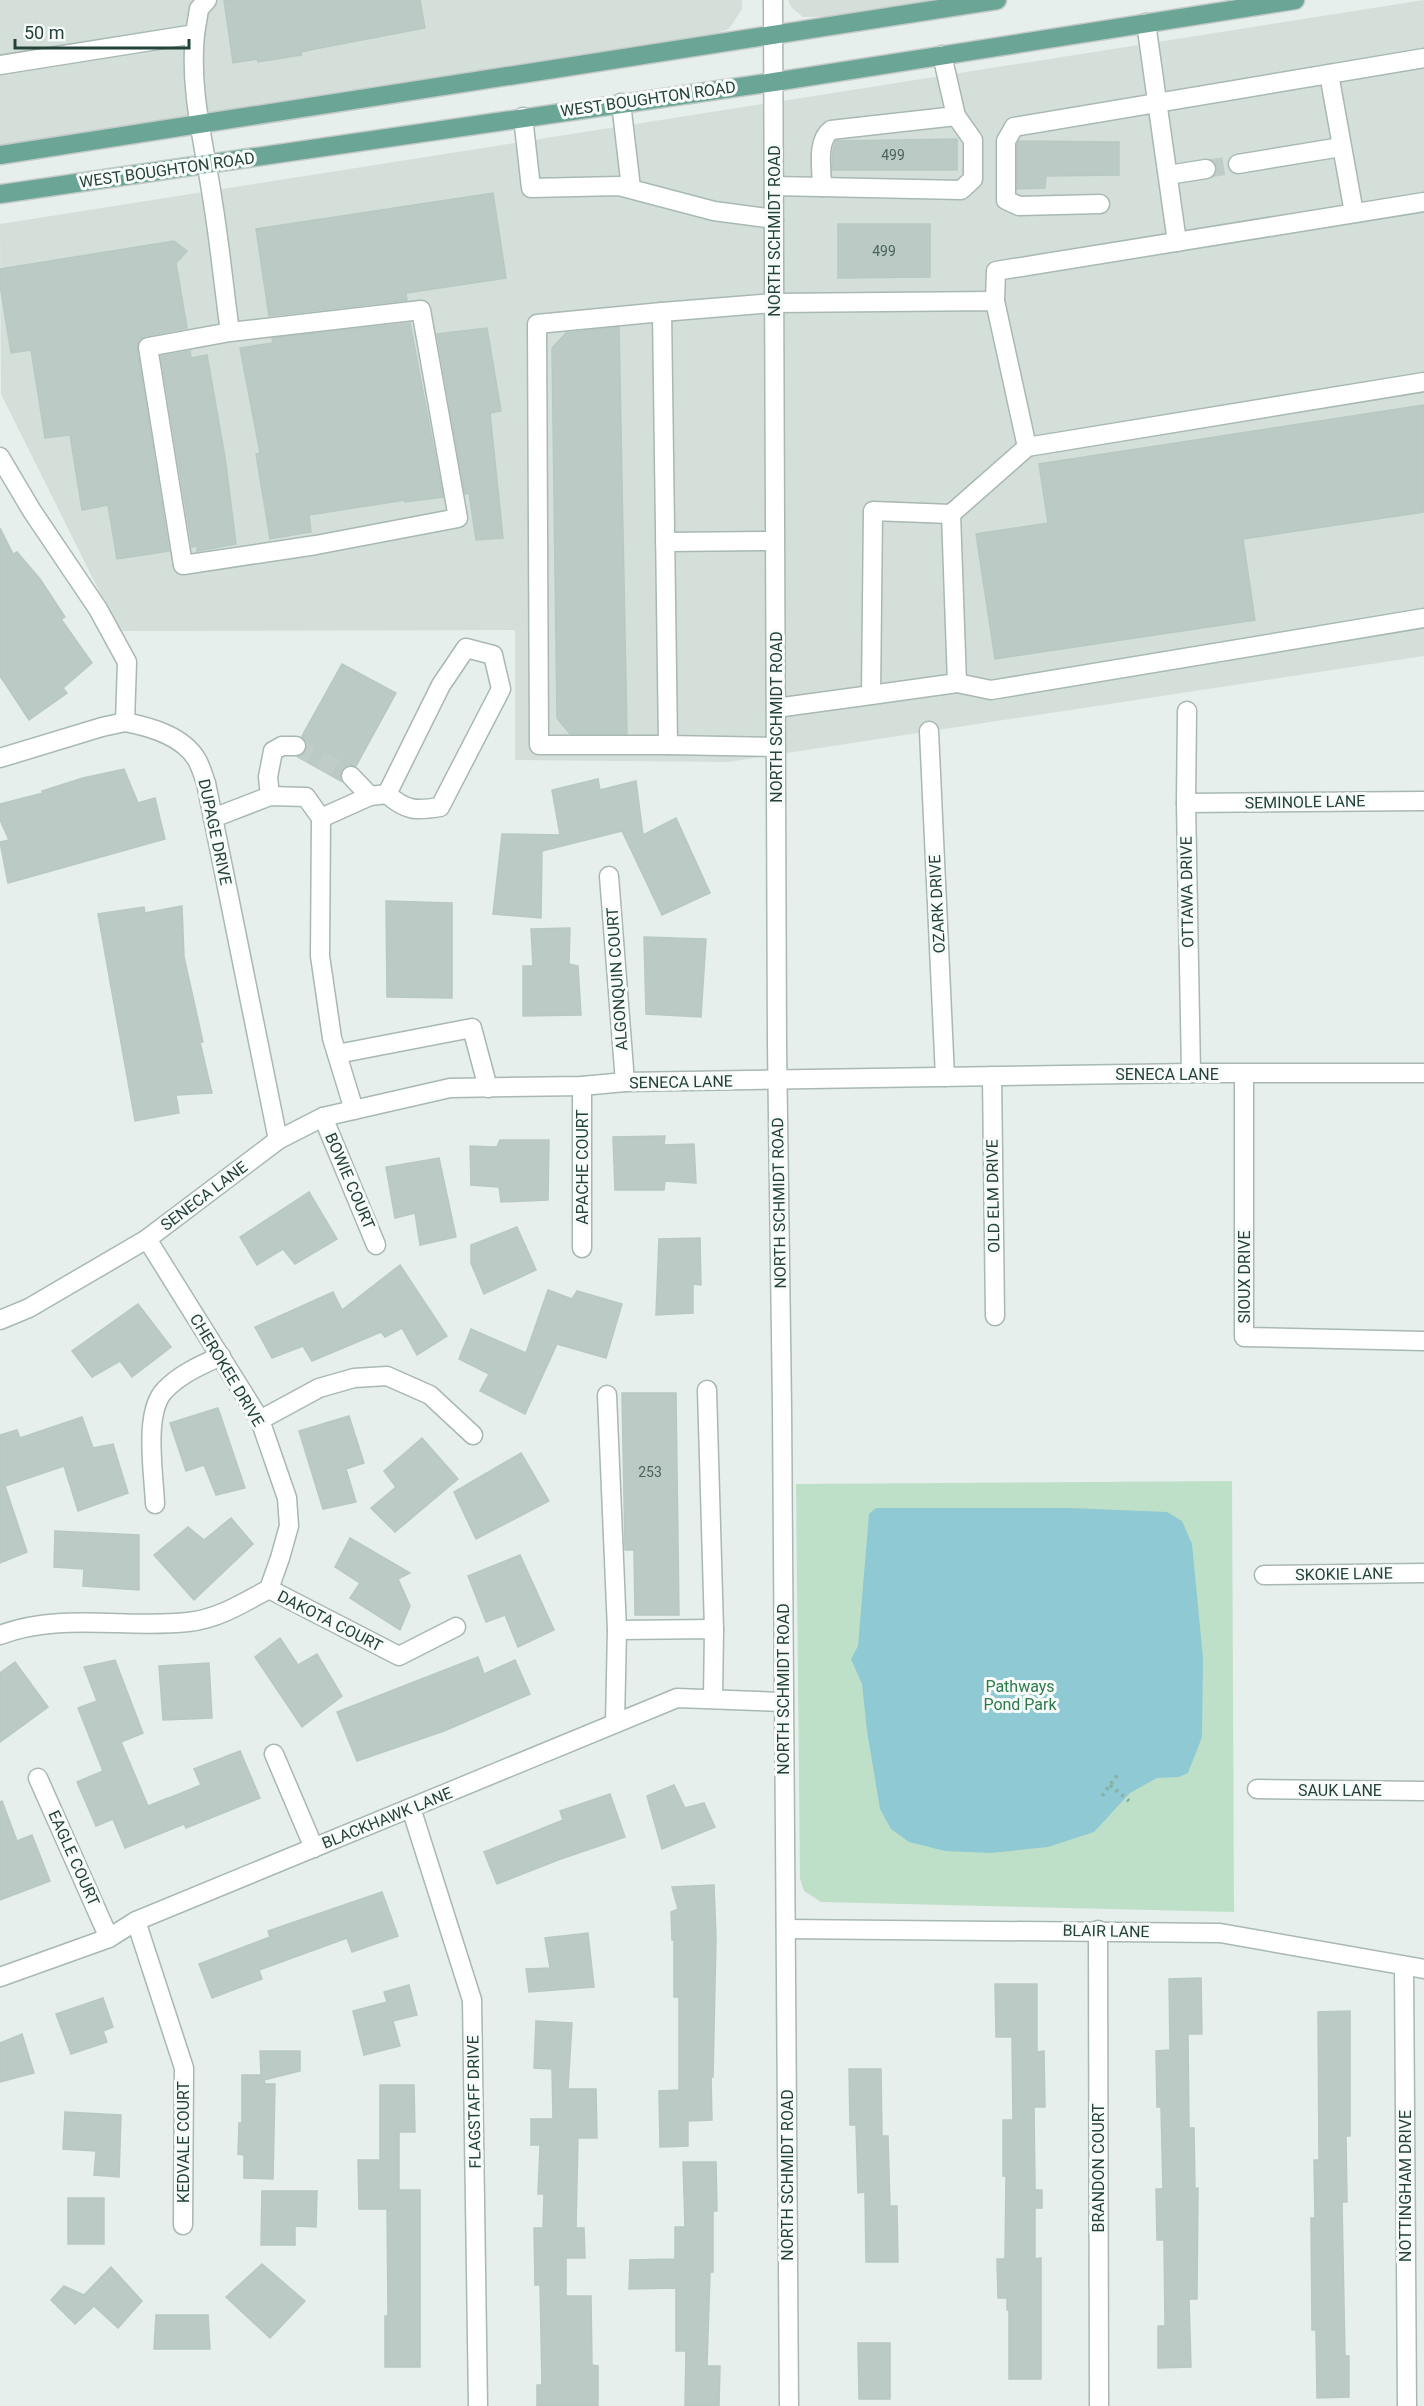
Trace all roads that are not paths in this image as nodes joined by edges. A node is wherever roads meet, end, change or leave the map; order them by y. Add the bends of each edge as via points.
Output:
1 (207, 0) edge
2 (773, 0) edge
3 (997, 0) edge
4 (1295, 0) edge
5 (958, 3) edge
6 (1146, 23) junction
7 (195, 34) junction
8 (773, 36) junction
9 (942, 55) junction
10 (1424, 58) edge
11 (0, 65) edge
12 (1329, 74) junction
13 (774, 82) junction
14 (1157, 101) junction
15 (621, 103) junction
16 (956, 116) junction
17 (523, 117) junction
18 (199, 125) junction
19 (1341, 147) junction
20 (0, 155) edge
21 (205, 164) junction
22 (1238, 164) tunnel mouth
23 (1207, 169) tunnel mouth
24 (1175, 174) junction
25 (774, 186) junction
26 (822, 187) junction
27 (631, 188) junction
28 (0, 194) edge
29 (1424, 202) edge
30 (1100, 204) dead end
31 (1354, 213) junction
32 (774, 219) junction
33 (1178, 242) junction
34 (995, 301) junction
35 (774, 303) junction
36 (662, 312) junction
37 (230, 332) junction
38 (1424, 382) edge
39 (1027, 447) junction
40 (0, 457) edge
41 (951, 514) junction
42 (775, 541) junction
43 (665, 542) junction
44 (1424, 618) edge
45 (957, 683) junction
46 (871, 695) junction
47 (776, 708) junction
48 (1187, 711) dead end
49 (126, 722) junction
50 (929, 732) dead end
51 (668, 745) junction
52 (296, 746) dead end
53 (776, 747) junction
54 (0, 758) edge
55 (351, 776) tunnel mouth
56 (379, 795) junction
57 (270, 796) junction
58 (1424, 801) edge
59 (1186, 803) junction
60 (213, 818) junction
61 (321, 818) junction
62 (609, 876) dead end
63 (337, 1054) junction
64 (1191, 1073) junction
65 (1424, 1073) edge
66 (1244, 1074) junction
67 (992, 1076) junction
68 (945, 1077) junction
69 (777, 1081) junction
70 (625, 1082) junction
71 (582, 1086) junction
72 (488, 1088) junction
73 (354, 1110) junction
74 (323, 1118) junction
75 (278, 1140) junction
76 (147, 1239) junction
77 (376, 1245) dead end
78 (582, 1248) dead end
79 (994, 1316) dead end
80 (0, 1320) edge
81 (1424, 1341) edge
82 (221, 1356) junction
83 (707, 1390) dead end
84 (607, 1395) dead end
85 (260, 1420) junction
86 (473, 1435) dead end
87 (154, 1504) dead end
88 (1424, 1573) edge
89 (1264, 1575) dead end
90 (269, 1589) junction
91 (456, 1627) dead end
92 (714, 1629) junction
93 (617, 1630) junction
94 (0, 1635) edge
95 (713, 1699) junction
96 (783, 1702) junction
97 (615, 1723) junction
98 (274, 1754) dead end
99 (38, 1778) dead end
100 (1257, 1790) dead end
101 (1424, 1791) edge
102 (411, 1808) junction
103 (314, 1848) junction
104 (136, 1921) junction
105 (786, 1929) junction
106 (1098, 1930) junction
107 (110, 1938) junction
108 (1404, 1966) junction
109 (1424, 1969) edge
110 (0, 1977) edge
111 (183, 2225) dead end
112 (478, 2406) edge
113 (789, 2406) edge
114 (1099, 2406) edge
115 (1407, 2406) edge

1 - 7 street via 199,9
2 - 8 street, NORTH SCHMIDT ROAD
3 - 5 main road
4 - 6 main road, WEST BOUGHTON ROAD
5 - 8 main road
6 - 9 main road, WEST BOUGHTON ROAD
6 - 14 street
7 - 11 street
7 - 18 street via 192,63
8 - 13 street, NORTH SCHMIDT ROAD
8 - 18 main road
9 - 13 main road, WEST BOUGHTON ROAD
9 - 16 street
10 - 12 street
12 - 14 street
12 - 19 street
13 - 15 main road, WEST BOUGHTON ROAD
13 - 25 street, NORTH SCHMIDT ROAD
14 - 24 street
14 - 30 street via 1014,127 1006,141 1006,200 1019,206
15 - 17 main road, WEST BOUGHTON ROAD
15 - 27 street
16 - 26 street via 831,130 824,135 822,146
16 - 26 street via 973,140 974,179 961,190
17 - 21 main road, WEST BOUGHTON ROAD
17 - 27 street via 531,188
18 - 20 main road
18 - 21 street
19 - 22 street via 1275,158 1258,151
19 - 31 street
21 - 28 main road, WEST BOUGHTON ROAD
21 - 37 street
23 - 24 street via 1192,161
24 - 33 street
25 - 26 street
25 - 32 street, NORTH SCHMIDT ROAD
27 - 32 street via 714,211
29 - 31 street
31 - 33 street
32 - 35 street, NORTH SCHMIDT ROAD
33 - 34 street via 996,271
34 - 35 street
34 - 39 street
35 - 36 street
35 - 42 street, NORTH SCHMIDT ROAD
36 - 43 street
36 - 51 street via 537,324 539,745
37 - 37 street via 148,347 183,565 458,518 421,310
38 - 39 street
39 - 41 street
40 - 49 street via 98,609 127,662
41 - 45 street
41 - 46 street via 873,511
42 - 43 street
42 - 47 street, NORTH SCHMIDT ROAD
43 - 51 street
44 - 45 street via 991,690
45 - 46 street
46 - 47 street
47 - 53 street, NORTH SCHMIDT ROAD
48 - 59 street, OTTAWA DRIVE
49 - 54 street
49 - 60 street, DUPAGE DRIVE via 153,728 180,743 196,759
50 - 68 street, OZARK DRIVE
51 - 53 street
52 - 57 street via 273,751 268,777
53 - 69 street, NORTH SCHMIDT ROAD
55 - 56 street
56 - 56 street via 466,648 493,655 501,689 440,807 416,811
56 - 61 street
57 - 60 street
57 - 61 street via 306,797
58 - 59 street, SEMINOLE LANE
59 - 64 street, OTTAWA DRIVE
60 - 75 street, DUPAGE DRIVE
61 - 63 street via 321,956
62 - 70 street, ALGONQUIN COURT
63 - 72 street via 472,1028
63 - 73 street
64 - 66 street, SENECA LANE
64 - 67 street, SENECA LANE
65 - 66 street, SENECA LANE
66 - 81 street, SIOUX DRIVE via 1244,1337
67 - 68 street, SENECA LANE
67 - 79 street, OLD ELM DRIVE
68 - 69 street, SENECA LANE
69 - 70 street, SENECA LANE
69 - 96 street, NORTH SCHMIDT ROAD
70 - 71 street, SENECA LANE
71 - 72 street, SENECA LANE
71 - 78 street, APACHE COURT
72 - 73 street, SENECA LANE via 450,1089
73 - 74 street, SENECA LANE
74 - 75 street, SENECA LANE
74 - 77 street, BOWIE COURT
75 - 76 street, SENECA LANE
76 - 80 street, SENECA LANE via 29,1308
76 - 82 street, CHEROKEE DRIVE
82 - 85 street, CHEROKEE DRIVE
82 - 87 street via 184,1374 164,1391 155,1406
83 - 92 street
84 - 93 street
85 - 86 street via 319,1388 354,1378 387,1376 430,1395
85 - 90 street, CHEROKEE DRIVE via 287,1498 289,1526
88 - 89 street, SKOKIE LANE
90 - 91 street, DAKOTA COURT via 399,1656
90 - 94 street via 223,1614 188,1622 44,1625
92 - 93 street
92 - 95 street
93 - 97 street
95 - 96 street, BLACKHAWK LANE
95 - 97 street, BLACKHAWK LANE via 677,1698
96 - 105 street, NORTH SCHMIDT ROAD
97 - 102 street, BLACKHAWK LANE
98 - 103 street
99 - 107 street, EAGLE COURT
100 - 101 street, SAUK LANE
102 - 103 street, BLACKHAWK LANE
102 - 112 street, FLAGSTAFF DRIVE via 472,2000
103 - 104 street, BLACKHAWK LANE
104 - 107 street, BLACKHAWK LANE
104 - 111 street, KEDVALE COURT via 184,2068
105 - 106 street, BLAIR LANE
105 - 113 street, NORTH SCHMIDT ROAD
106 - 108 street, BLAIR LANE via 1220,1933
106 - 114 street, BRANDON COURT
107 - 110 street, BLACKHAWK LANE
108 - 109 street, BLAIR LANE
108 - 115 street, NOTTINGHAM DRIVE

